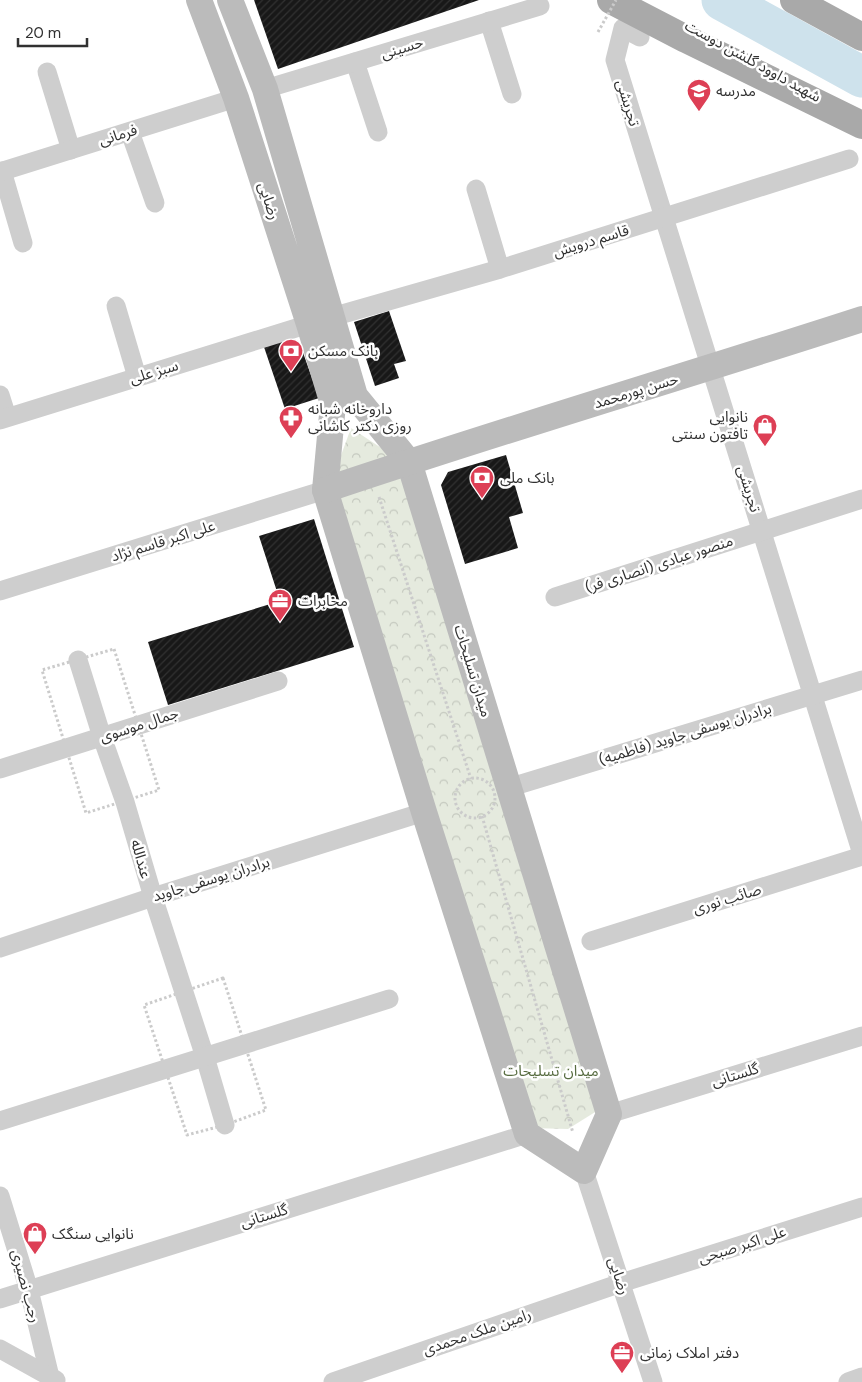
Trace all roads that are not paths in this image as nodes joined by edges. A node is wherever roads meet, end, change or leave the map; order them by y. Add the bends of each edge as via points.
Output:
1 (199, 0) edge
2 (230, 0) edge
3 (611, 0) edge
4 (644, 0) edge
5 (794, 0) edge
6 (540, 6) dead end
7 (489, 21) junction
8 (640, 37) dead end
9 (862, 37) edge
10 (355, 62) junction
11 (47, 72) dead end
12 (265, 89) junction
13 (512, 94) dead end
14 (236, 98) junction
15 (862, 124) edge
16 (130, 132) junction
17 (378, 132) dead end
18 (71, 150) junction
19 (849, 159) dead end
20 (1, 172) edge
21 (476, 189) dead end
22 (155, 203) dead end
23 (664, 218) junction
24 (23, 243) dead end
25 (500, 269) junction
26 (116, 306) dead end
27 (862, 319) edge
28 (320, 320) junction
29 (711, 368) junction
30 (137, 377) junction
31 (0, 395) edge
32 (344, 400) junction
33 (4, 419) edge
34 (409, 462) junction
35 (325, 490) junction
36 (862, 499) edge
37 (762, 531) junction
38 (0, 591) edge
39 (555, 596) dead end
40 (78, 660) dead end
41 (862, 680) edge
42 (278, 681) dead end
43 (814, 696) junction
44 (102, 737) junction
45 (0, 769) edge
46 (508, 788) junction
47 (424, 812) junction
48 (862, 855) edge
49 (153, 897) junction
50 (591, 941) dead end
51 (0, 948) edge
52 (389, 999) dead end
53 (862, 1036) edge
54 (205, 1057) junction
55 (609, 1114) junction
56 (0, 1121) edge
57 (225, 1125) dead end
58 (527, 1134) junction
59 (584, 1171) junction
60 (0, 1196) edge
61 (862, 1207) edge
62 (621, 1283) junction
63 (29, 1290) junction
64 (0, 1299) edge
65 (1, 1352) edge
66 (862, 1377) edge
67 (54, 1379) edge
68 (333, 1382) edge
69 (653, 1382) edge
70 (848, 1382) edge

1 - 14 street, رضایی
2 - 12 street, رضایی
3 - 15 main road
4 - 15 main road, شهید داوود گلشن دوست
5 - 9 main road
6 - 7 street, حسینی
7 - 10 street, حسینی
7 - 13 street
8 - 23 street, تجریشی via 623,28 615,60
10 - 12 street, حسینی
10 - 17 street
11 - 18 street
12 - 14 street
12 - 28 street, رضایی
14 - 16 street, فرمانی
14 - 28 street, رضایی
16 - 18 street, فرمانی
16 - 22 street
18 - 20 street, فرمانی
19 - 23 street, قاسم درویش
20 - 24 street
21 - 25 street
23 - 25 street, قاسم درویش
23 - 29 street, تجریشی
25 - 28 street, قاسم درویش
26 - 30 street
27 - 29 street, حسن پورمحمد
28 - 30 street, سبز علی
28 - 32 street, رضایی
29 - 34 street, حسن پورمحمد
29 - 37 street, تجریشی
30 - 33 street, سبز علی
31 - 33 street
32 - 34 street, میدان تسلیحات
32 - 35 street
34 - 35 street, حسن پورمحمد
34 - 46 street, میدان تسلیحات
35 - 38 street, علی اکبر قاسم نژاد
35 - 47 street
36 - 37 street, منصور عبادی (انصاری فر)
37 - 39 street, منصور عبادی (انصاری فر)
37 - 43 street, تجریشی
40 - 44 street, عندالله
41 - 43 street, برادران یوسفی جاوید (فاطمیه)
42 - 44 street, جمال موسوی
43 - 46 street, برادران یوسفی جاوید (فاطمیه)
43 - 48 street, تجریشی
44 - 45 street, جمال موسوی
44 - 49 street, عندالله
46 - 55 street, میدان تسلیحات
47 - 49 street, برادران یوسفی جاوید
47 - 58 street
48 - 50 street, صائب نوری
49 - 51 street, برادران یوسفی جاوید
49 - 54 street, عندالله
52 - 54 street
53 - 55 street, گلستانی
54 - 56 street
54 - 57 street, عندالله
55 - 59 street
58 - 59 street
58 - 63 street, گلستانی
59 - 62 street, رضایی
60 - 63 street, رجب نصیری
61 - 62 street, علی اکبر صبحی
62 - 68 street, رامین ملک محمدی
62 - 69 street, رضایی
63 - 64 street, گلستانی
63 - 67 street, رجب نصیری
65 - 67 street
66 - 70 street

